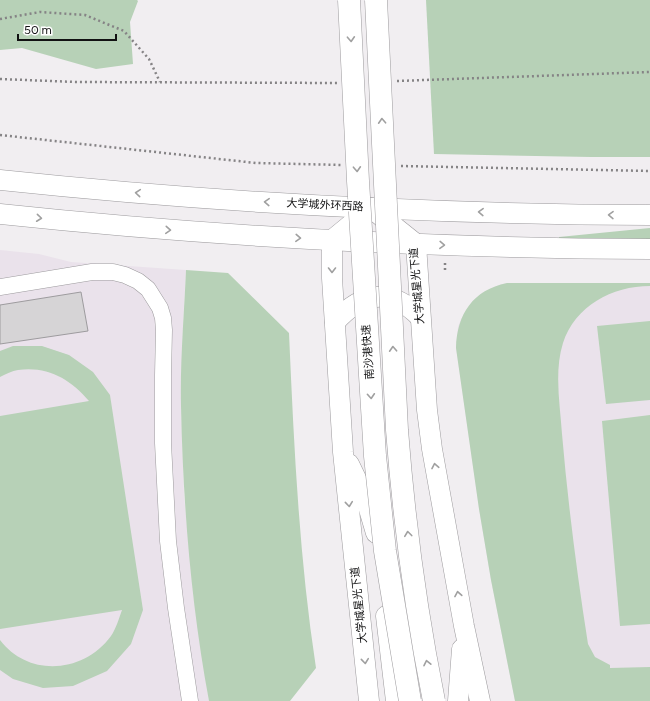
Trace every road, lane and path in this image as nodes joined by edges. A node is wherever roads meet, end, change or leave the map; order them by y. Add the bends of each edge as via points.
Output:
1 (349, 0) edge
2 (376, 0) edge
3 (0, 19) edge
4 (650, 72) edge
5 (0, 79) edge
6 (390, 81) dead end
7 (160, 82) junction
8 (339, 83) dead end
9 (0, 135) edge
10 (343, 165) dead end
11 (398, 166) dead end
12 (650, 171) edge
13 (0, 180) edge
14 (371, 208) junction
15 (0, 214) edge
16 (650, 215) edge
17 (332, 240) junction
18 (416, 244) junction
19 (650, 249) edge
20 (0, 287) edge
21 (420, 317) junction
22 (335, 322) junction
23 (343, 452) junction
24 (464, 626) junction
25 (367, 695) edge
26 (190, 701) edge
27 (396, 701) edge
28 (410, 701) edge
29 (434, 701) edge
30 (458, 701) edge
31 (480, 701) edge

1 -> 28 highway, 南沙港快速, bridge via 375,456 384,551
29 -> 2 highway, bridge via 423,646 401,479
3 - 7 path via 40,12 86,15 124,31 149,59
4 - 6 path
5 - 7 path
7 - 8 path
9 - 10 path via 256,163
11 - 12 path
14 -> 13 main road, 大学城外环西路 via 189,197
16 -> 14 main road, 大学城外环西路
14 - 17 main road
14 - 18 main road, 大学城星光下道
15 -> 17 main road via 140,227
17 - 18 main road
17 -> 22 main road, 大学城星光下道
18 -> 19 main road
18 - 21 main road, 大学城星光下道
20 - 26 lane via 92,272 113,272 138,281 148,289 160,308 164,330 163,444 168,541
21 - 22 main road via 406,305 387,297 371,298 357,303
24 -> 21 main road, 大学城星光下道 via 432,449
22 - 23 main road, 大学城星光下道
23 -> 25 main road, 大学城星光下道
23 - 27 main road via 366,499 376,530
24 - 30 main road
24 - 31 main road, 大学城星光下道

